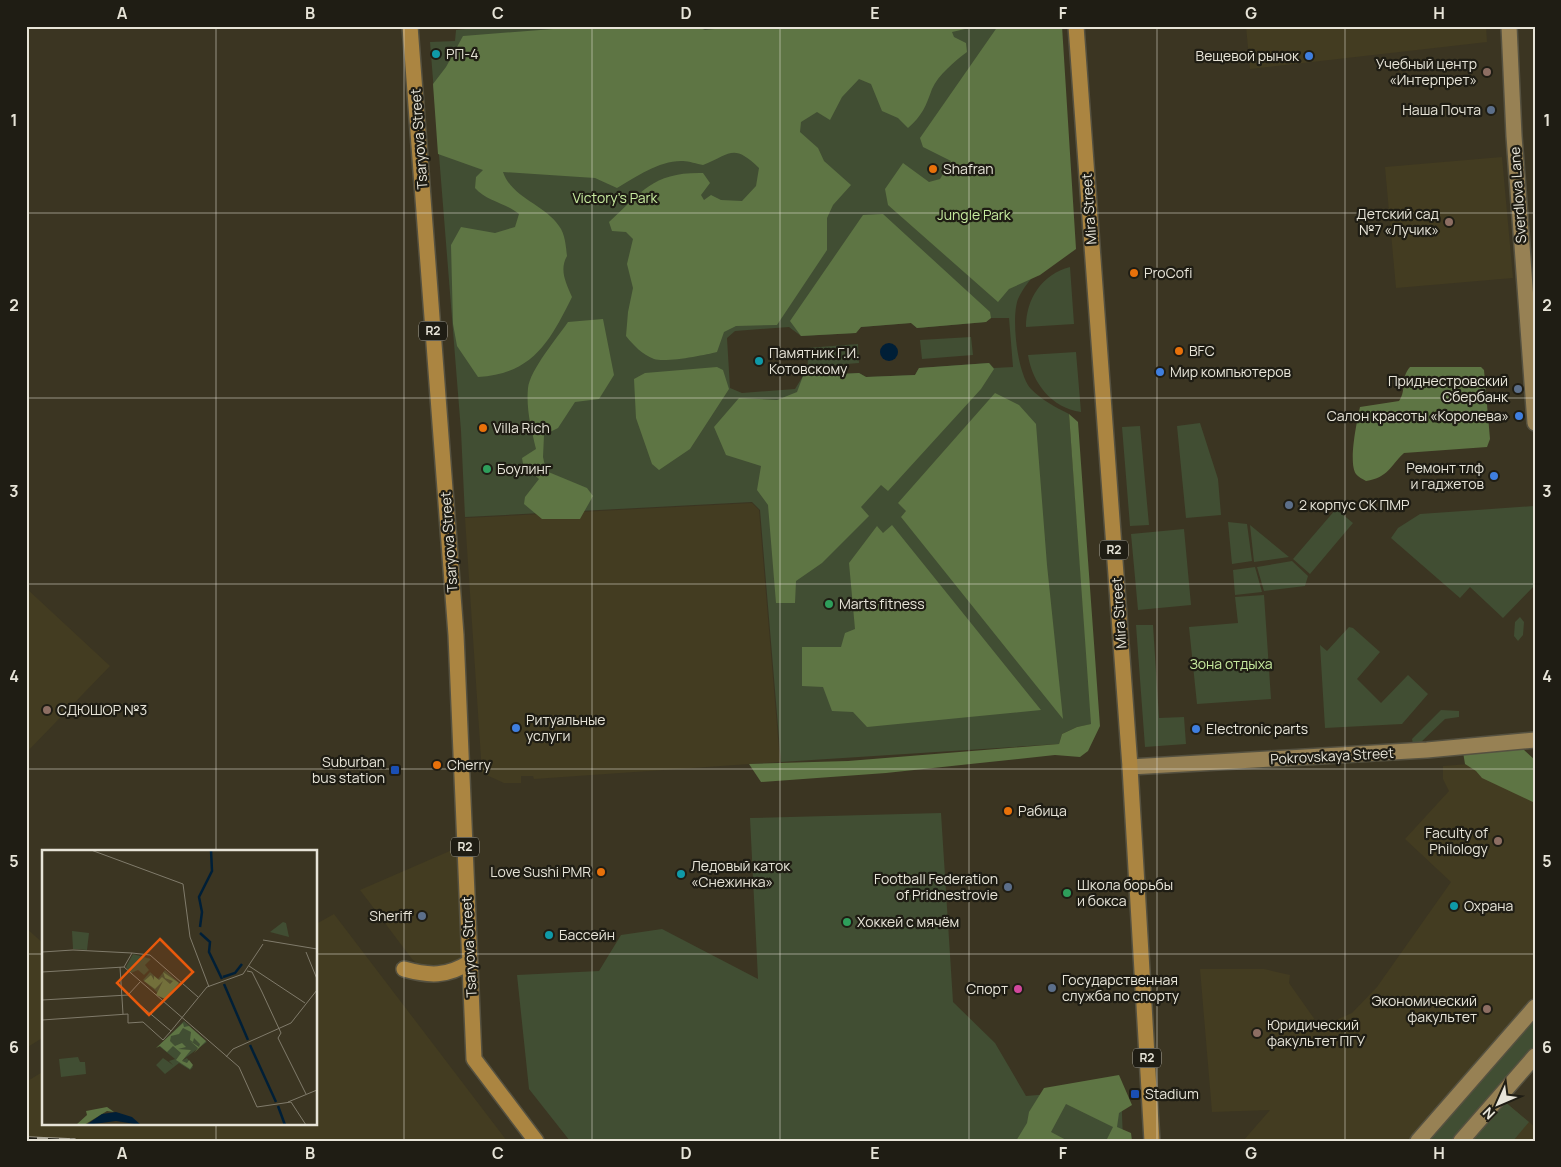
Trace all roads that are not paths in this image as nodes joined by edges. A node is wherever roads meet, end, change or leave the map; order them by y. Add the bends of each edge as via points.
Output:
1 (410, 26) edge
2 (1076, 26) edge
3 (1509, 26) edge
4 (1535, 423) edge
5 (1535, 740) edge
6 (1130, 767) junction
7 (470, 962) junction
8 (404, 969) dead end
9 (1535, 1007) edge
10 (1535, 1056) edge
11 (536, 1141) edge
12 (1152, 1141) edge
13 (1418, 1141) edge
14 (1461, 1141) edge

1 - 7 main road, Tsaryova Street / R2 via 456,635
2 - 6 main road, Mira Street / R2
3 - 4 street, Sverdlova Lane
5 - 6 street, Pokrovskaya Street via 1427,750
6 - 12 main road, Mira Street / R2
7 - 8 main road via 439,976
7 - 11 main road, Tsaryova Street / R2 via 474,1059
9 - 13 street
10 - 14 street

